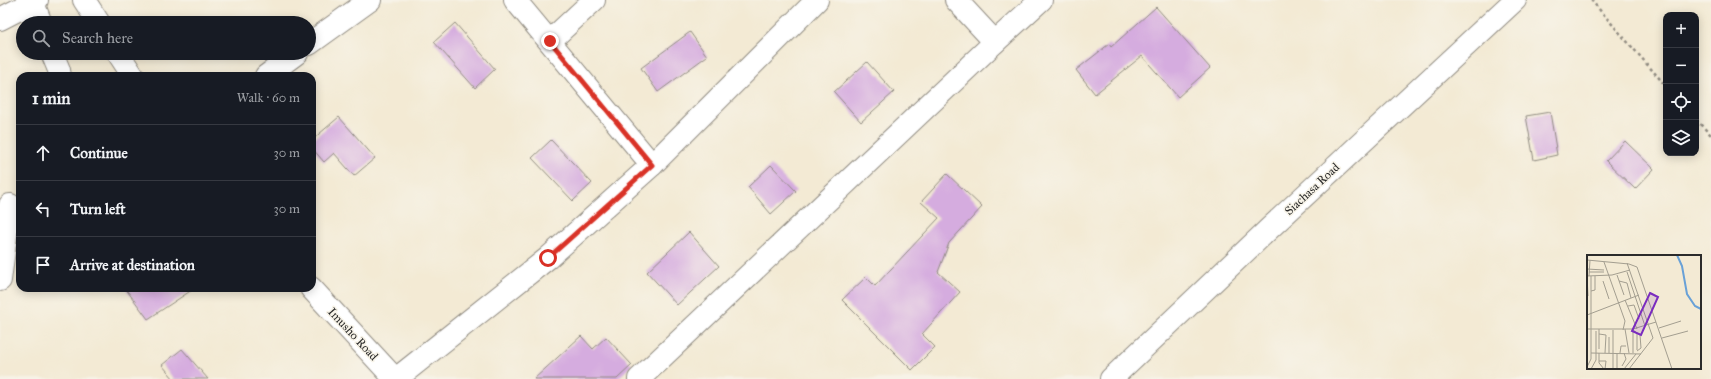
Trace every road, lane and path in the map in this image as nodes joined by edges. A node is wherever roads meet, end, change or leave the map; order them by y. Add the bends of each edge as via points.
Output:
1 (84, 0) edge
2 (370, 0) edge
3 (515, 0) edge
4 (594, 0) edge
5 (817, 0) edge
6 (956, 0) edge
7 (1041, 0) edge
8 (1515, 0) edge
9 (1591, 0) edge
10 (35, 1) edge
11 (38, 16) edge
12 (94, 16) edge
13 (0, 19) edge
14 (316, 39) edge
15 (550, 41) junction
16 (995, 42) junction
17 (55, 60) edge
18 (123, 60) edge
19 (288, 60) edge
20 (59, 72) edge
21 (130, 72) edge
22 (271, 72) edge
23 (1664, 84) edge
24 (1699, 123) edge
25 (1711, 135) edge
26 (652, 165) junction
27 (10, 204) edge
28 (0, 280) edge
29 (315, 292) edge
30 (395, 379) edge
31 (639, 379) edge
32 (1111, 379) edge

1 - 12 street
2 - 14 street
3 - 15 street
4 - 15 street
5 - 26 street
6 - 16 street
7 - 16 street
8 - 32 street, Siachasa Road
9 - 23 path
10 - 11 street
10 - 13 street
15 - 26 street
16 - 31 street
17 - 20 street
18 - 21 street
19 - 22 street
24 - 25 path
26 - 30 street via 548,258
27 - 28 street
29 - 30 street, Imusho Road

